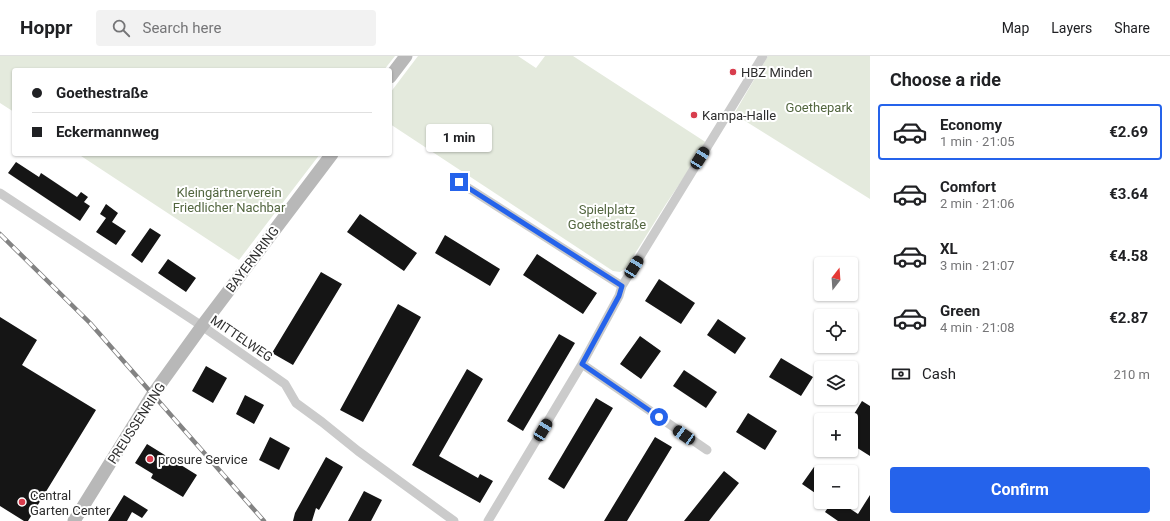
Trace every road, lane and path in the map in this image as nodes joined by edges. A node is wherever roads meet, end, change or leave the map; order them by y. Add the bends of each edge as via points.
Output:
1 (406, 56) edge
2 (763, 56) edge
3 (392, 74) edge
4 (330, 156) edge
5 (459, 182) dead end
6 (0, 193) edge
7 (622, 286) junction
8 (202, 326) junction
9 (582, 364) junction
10 (707, 450) dead end
11 (74, 521) edge
12 (454, 521) edge
13 (488, 521) edge

1 - 3 street
2 - 7 street
4 - 8 street, BAYERNRING
5 - 7 street
6 - 8 street, MITTELWEG
7 - 9 street
8 - 11 street, PREUSSENRING via 153,394
8 - 12 street, MITTELWEG via 285,384 296,403
9 - 10 street
9 - 13 street

